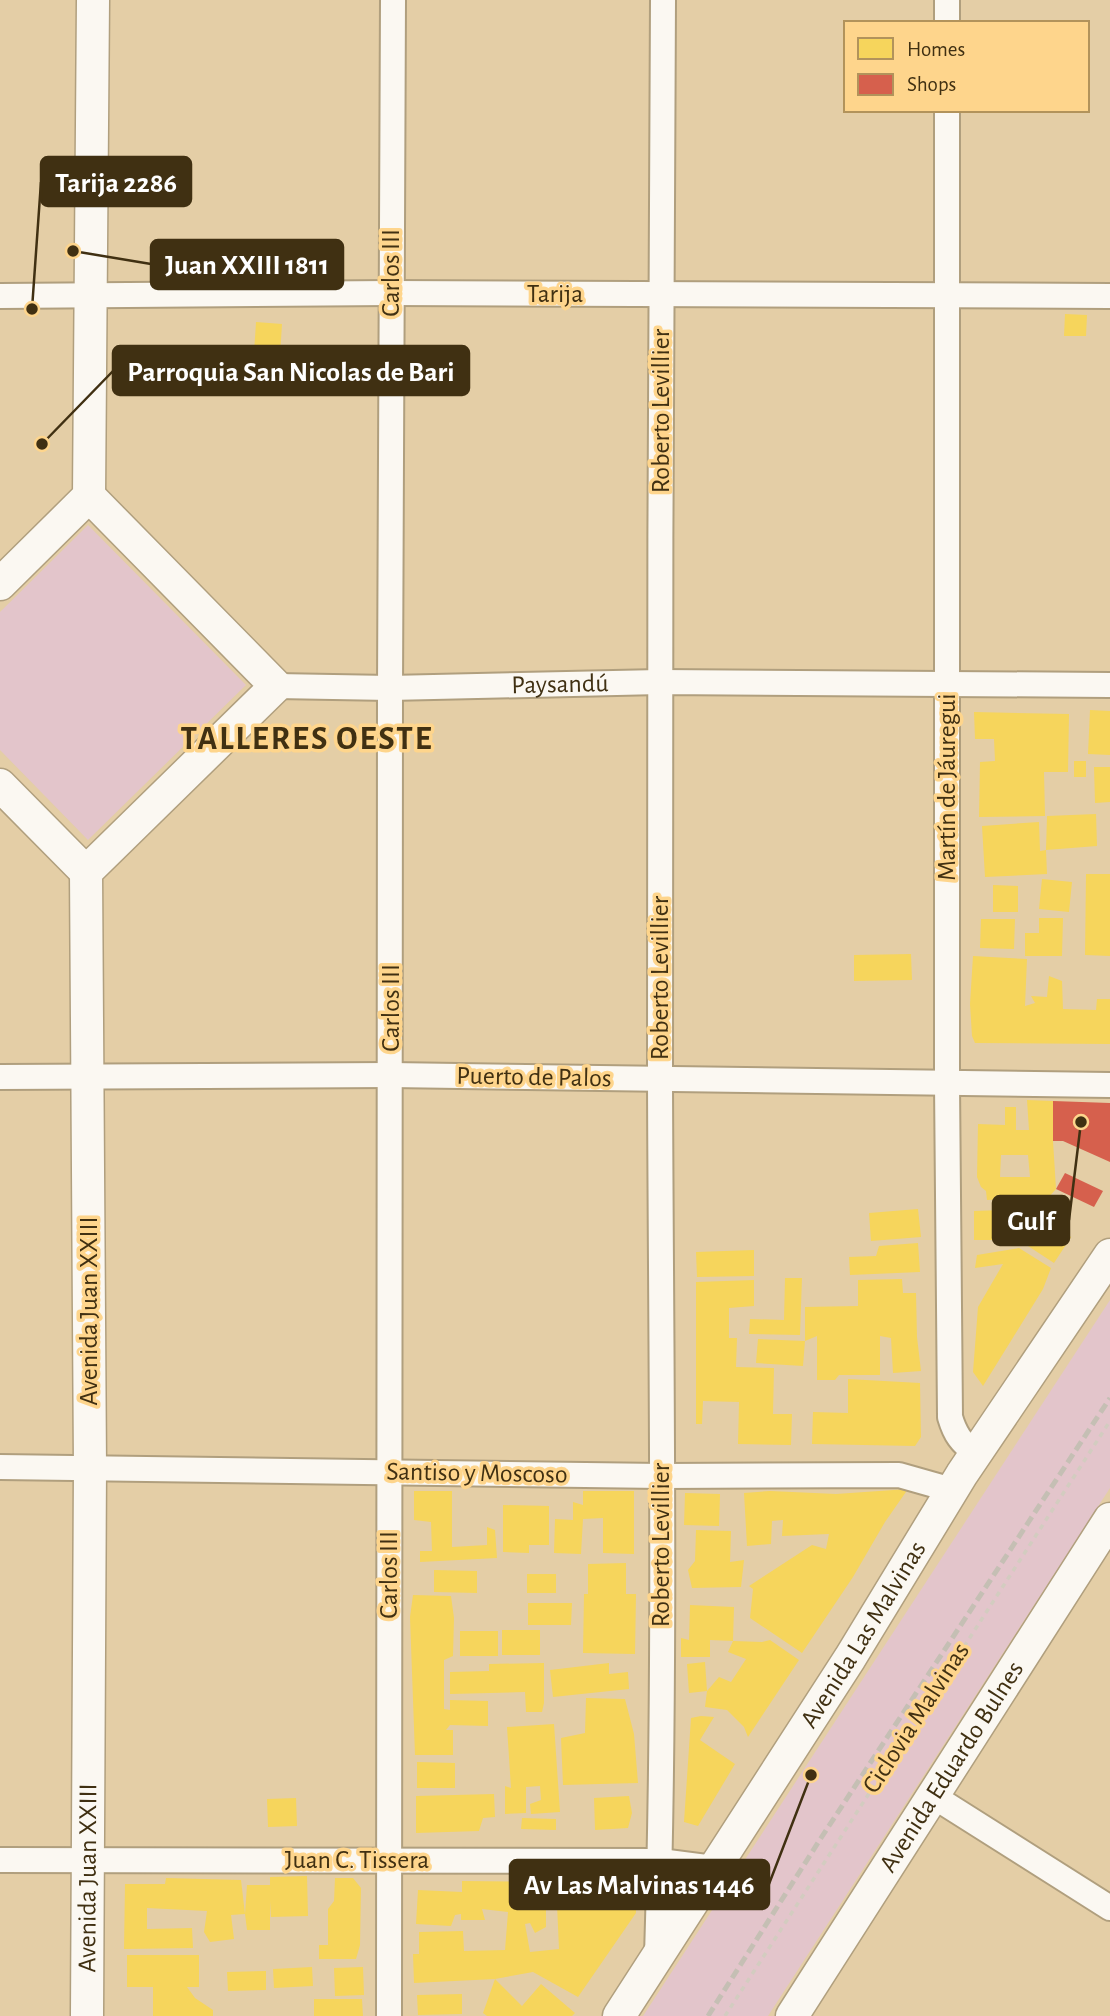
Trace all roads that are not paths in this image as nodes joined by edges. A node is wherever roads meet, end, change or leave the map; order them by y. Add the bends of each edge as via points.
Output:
1 (93, 0) edge
2 (393, 0) edge
3 (663, 0) edge
4 (947, 0) edge
5 (947, 21) edge
6 (947, 112) edge
7 (391, 293) junction
8 (661, 294) junction
9 (948, 294) junction
10 (91, 295) junction
11 (0, 296) edge
12 (1110, 296) edge
13 (89, 496) junction
14 (0, 584) edge
15 (660, 682) junction
16 (947, 685) junction
17 (1110, 685) edge
18 (276, 686) junction
19 (390, 688) junction
20 (0, 785) edge
21 (86, 872) junction
22 (391, 1075) junction
23 (87, 1076) junction
24 (0, 1077) edge
25 (660, 1079) junction
26 (947, 1084) junction
27 (1110, 1085) edge
28 (1110, 1255) edge
29 (976, 1453) junction
30 (0, 1467) edge
31 (90, 1468) junction
32 (389, 1472) junction
33 (662, 1476) junction
34 (952, 1490) junction
35 (1109, 1523) edge
36 (933, 1796) junction
37 (0, 1860) edge
38 (88, 1860) junction
39 (388, 1860) junction
40 (660, 1861) junction
41 (714, 1868) junction
42 (1110, 1908) edge
43 (657, 1956) junction
44 (87, 2016) edge
45 (389, 2016) edge
46 (619, 2016) edge
47 (792, 2016) edge

1 - 10 main road
2 - 7 street, Carlos III
3 - 8 street, Roberto Levillier
4 - 5 street
6 - 9 street, Martín de Jáuregui
7 - 8 street, Tarija
7 - 10 street, Tarija
7 - 19 street, Carlos III
8 - 9 street, Tarija
8 - 15 street, Roberto Levillier
9 - 12 street, Tarija
9 - 16 street, Martín de Jáuregui
10 - 11 street, Tarija
10 - 13 main road
13 - 14 main road
13 - 18 main road
15 - 16 street, Paysandú
15 - 19 street, Paysandú
15 - 25 street, Roberto Levillier
16 - 17 street, Paysandú
16 - 26 street, Martín de Jáuregui
18 - 19 street, Paysandú
18 - 21 main road
19 - 22 street, Carlos III
20 - 21 main road
21 - 23 main road, Avenida Juan XXIII
22 - 23 street, Puerto de Palos
22 - 25 street, Puerto de Palos
22 - 32 street, Carlos III
23 - 24 street, Puerto de Palos
23 - 31 main road, Avenida Juan XXIII
25 - 26 street, Puerto de Palos
25 - 33 street, Roberto Levillier
26 - 27 street, Puerto de Palos
26 - 29 street, Martín de Jáuregui via 950,1417 954,1432
28 - 29 main road, Avenida Las Malvinas
29 - 34 main road, Avenida Las Malvinas
30 - 31 street, Santiso y Moscoso
31 - 32 street, Santiso y Moscoso
31 - 38 main road, Avenida Juan XXIII
32 - 33 street, Santiso y Moscoso
32 - 39 street, Carlos III
33 - 34 street, Santiso y Moscoso via 900,1475
33 - 40 street, Roberto Levillier
34 - 41 main road, Avenida Las Malvinas
35 - 36 main road, Avenida Eduardo Bulnes
36 - 42 street
36 - 47 main road, Avenida Eduardo Bulnes
37 - 38 street, Juan C. Tissera
38 - 39 street, Juan C. Tissera
38 - 44 main road, Avenida Juan XXIII
39 - 40 street, Juan C. Tissera
39 - 45 street, Carlos III
40 - 41 street, Juan C. Tissera
40 - 43 street, Roberto Levillier
41 - 43 main road, Avenida Las Malvinas
43 - 46 main road, Avenida Las Malvinas

